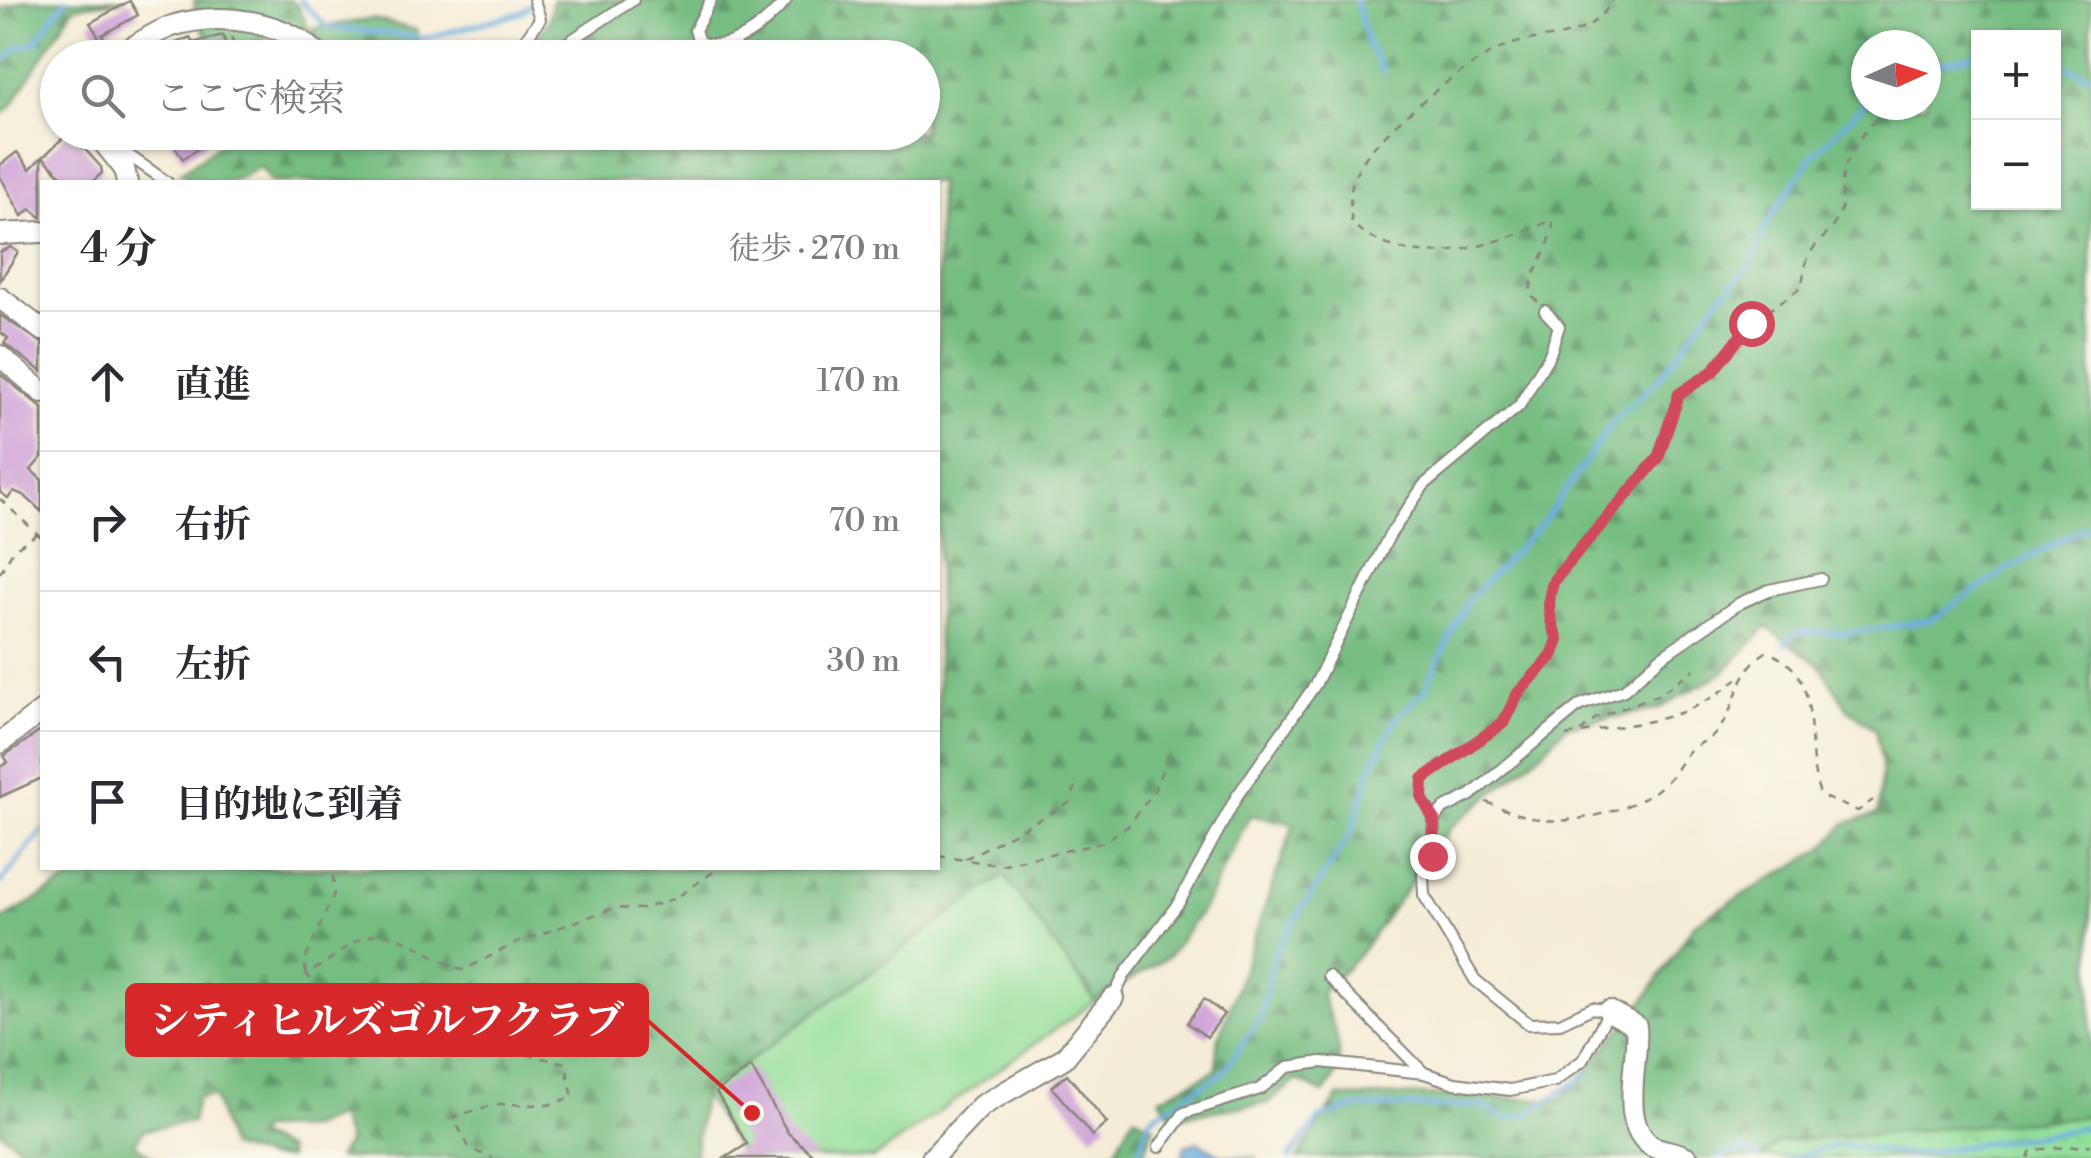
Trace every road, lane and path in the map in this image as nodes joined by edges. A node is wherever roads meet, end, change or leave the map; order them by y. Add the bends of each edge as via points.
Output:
1 (634, 0) edge
2 (711, 0) edge
3 (786, 0) edge
4 (1613, 0) edge
5 (536, 4) edge
6 (147, 40) edge
7 (302, 40) edge
8 (527, 40) edge
9 (573, 40) edge
10 (698, 40) edge
11 (729, 40) edge
12 (1877, 120) edge
13 (109, 150) edge
14 (120, 150) edge
15 (127, 180) edge
16 (164, 180) edge
17 (40, 232) edge
18 (0, 234) edge
19 (0, 298) edge
20 (1545, 311) joint
21 (40, 328) edge
22 (0, 356) edge
23 (40, 390) edge
24 (0, 499) edge
25 (40, 532) edge
26 (0, 573) edge
27 (1822, 579) dead end
28 (1694, 668) dead end
29 (1744, 672) junction
30 (40, 713) edge
31 (1578, 733) junction
32 (1535, 742) junction
33 (0, 743) edge
34 (1171, 748) dead end
35 (1078, 782) dead end
36 (1471, 795) junction
37 (1872, 800) dead end
38 (1434, 819) junction
39 (940, 856) edge
40 (964, 860) junction
41 (715, 870) edge
42 (333, 876) dead end
43 (306, 972) junction
44 (1328, 976) dead end
45 (1114, 998) joint
46 (1609, 1011) junction
47 (1424, 1073) junction
48 (2091, 1145) edge
49 (1159, 1147) dead end
50 (494, 1158) edge
51 (932, 1158) edge
52 (1688, 1158) edge
53 (2028, 1158) edge

1 - 9 lane
2 - 10 lane via 695,30
3 - 11 lane via 746,35
4 - 20 path via 1581,29 1508,45 1479,60 1372,147 1349,203 1352,224 1382,246 1409,254 1498,242 1553,220 1554,232 1531,278 1530,294
5 - 8 lane via 536,29
6 - 7 street via 171,26 220,20
12 - 38 path via 1853,146 1842,208 1805,260 1802,286 1751,323 1712,372 1679,394 1658,458 1554,580 1549,619 1558,639 1552,656 1518,693 1503,723 1423,779 1422,798
13 - 15 street
14 - 16 lane
17 - 18 street
19 - 21 street
20 - 45 lane via 1559,326 1519,406 1424,485 1388,536 1315,685
22 - 23 street
24 - 25 path
25 - 26 path via 14,549
27 - 32 lane via 1740,603 1624,690 1580,705
28 - 31 path via 1660,694 1596,718
29 - 31 path via 1701,707
29 - 36 path via 1713,738 1692,747 1665,784 1631,803 1542,820
29 - 37 path via 1766,652 1787,659 1808,698 1820,796 1858,811
30 - 33 street
31 - 32 path
32 - 36 lane
34 - 40 path via 1153,793 1127,827 1101,843 1000,865
35 - 40 path via 1069,803
36 - 38 lane
38 - 46 lane via 1424,895 1475,980 1529,1024 1560,1023 1592,1008
39 - 40 path
41 - 43 path via 676,898 642,910 614,908 516,943 464,970 396,936 370,935
42 - 43 path via 334,894 304,962
43 - 50 path via 316,990 346,1010 565,1063 573,1098 496,1104 453,1117 470,1149
44 - 47 lane
45 - 51 street via 1064,1058 981,1106
46 - 47 lane via 1583,1060 1555,1081 1510,1090
46 - 52 street via 1636,1026 1633,1105 1642,1138
47 - 49 lane via 1321,1062 1288,1067 1260,1090 1184,1113
48 - 53 path via 2030,1150

